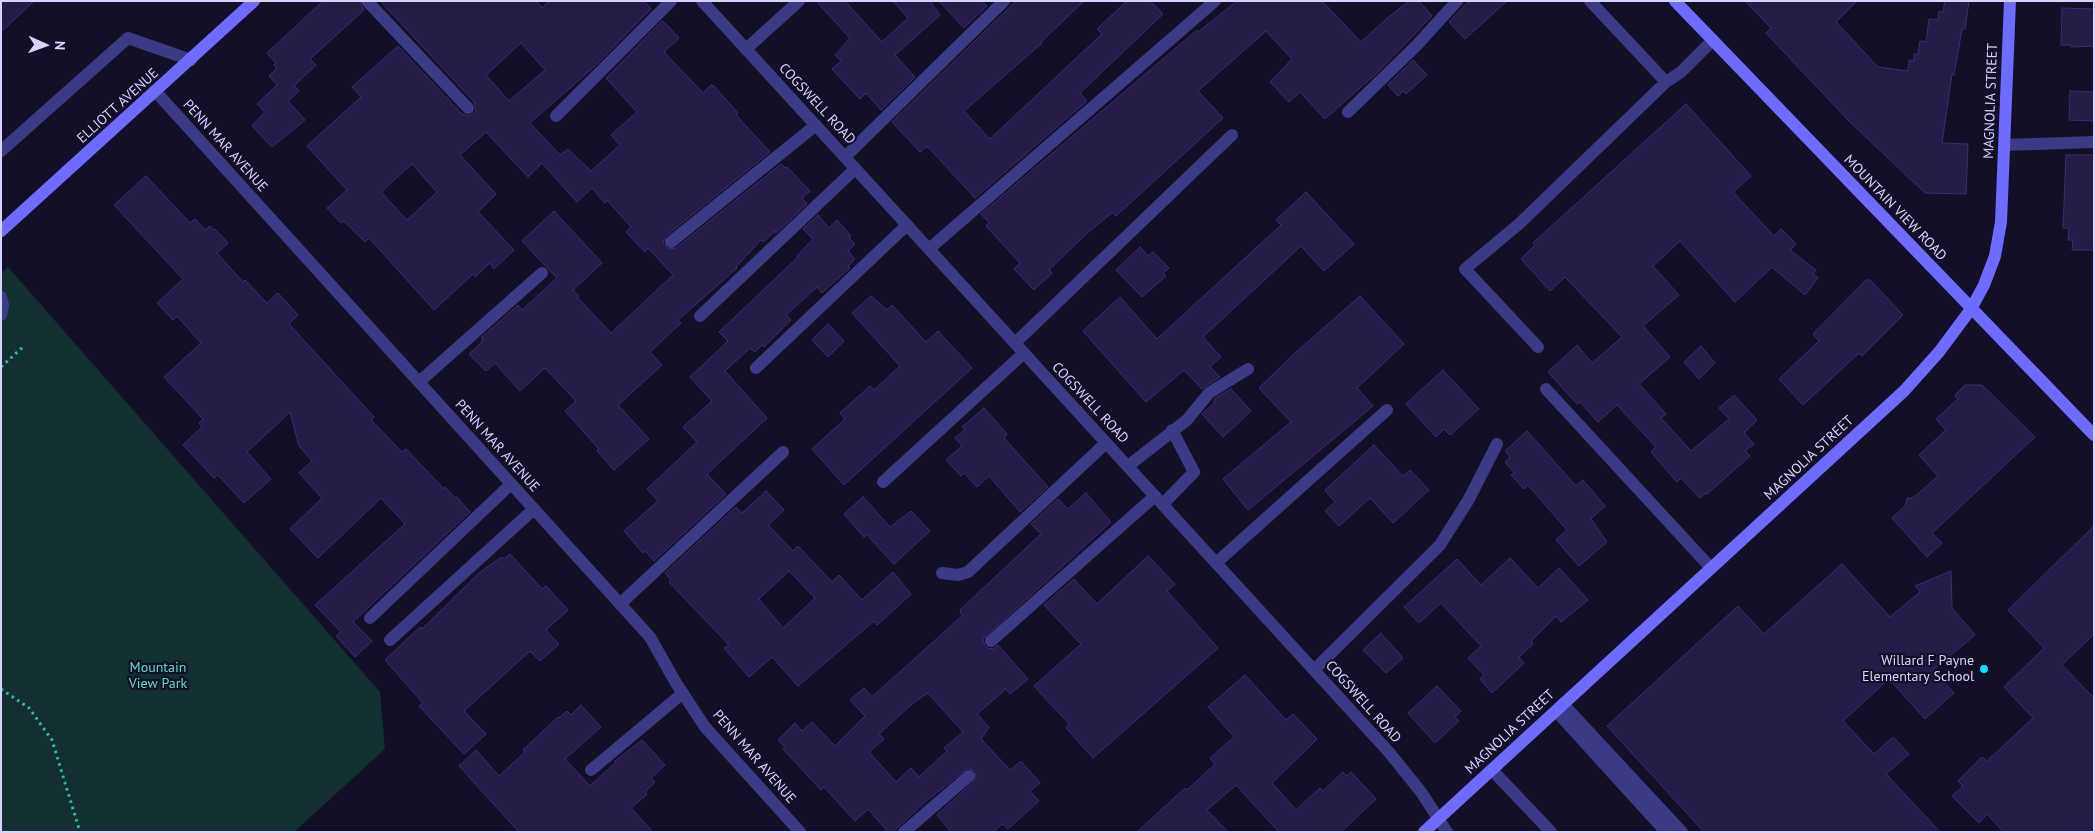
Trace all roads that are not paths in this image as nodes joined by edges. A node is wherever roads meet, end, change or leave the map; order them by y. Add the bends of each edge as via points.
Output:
1 (254, 1) edge
2 (367, 1) edge
3 (671, 1) edge
4 (702, 1) edge
5 (799, 1) edge
6 (1004, 1) edge
7 (1215, 1) edge
8 (1457, 1) edge
9 (1590, 1) edge
10 (1676, 1) edge
11 (2010, 1) edge
12 (1713, 40) junction
13 (746, 49) junction
14 (191, 60) junction
15 (1666, 82) junction
16 (156, 92) junction
17 (468, 108) dead end
18 (1348, 112) dead end
19 (556, 116) dead end
20 (816, 125) junction
21 (1232, 135) dead end
22 (2094, 142) edge
23 (2005, 145) junction
24 (1, 151) edge
25 (845, 157) junction
26 (855, 169) junction
27 (907, 225) junction
28 (1, 231) edge
29 (671, 242) dead end
30 (929, 249) junction
31 (542, 273) dead end
32 (1, 297) edge
33 (1971, 309) junction
34 (1, 315) edge
35 (700, 316) dead end
36 (1015, 343) junction
37 (1538, 347) dead end
38 (1024, 353) junction
39 (756, 368) dead end
40 (1248, 369) dead end
41 (419, 382) junction
42 (1546, 389) dead end
43 (1387, 410) dead end
44 (1172, 430) junction
45 (2094, 435) edge
46 (1106, 443) junction
47 (1497, 444) dead end
48 (783, 452) dead end
49 (1128, 466) junction
50 (883, 482) dead end
51 (511, 484) junction
52 (1159, 500) junction
53 (534, 509) junction
54 (1216, 563) junction
55 (1711, 568) junction
56 (942, 573) dead end
57 (620, 604) junction
58 (370, 618) dead end
59 (390, 640) dead end
60 (991, 641) dead end
61 (1314, 670) junction
62 (683, 693) junction
63 (1560, 707) junction
64 (591, 770) dead end
65 (1492, 770) junction
66 (969, 776) dead end
67 (1438, 819) junction
68 (800, 832) edge
69 (904, 832) edge
70 (1424, 832) edge
71 (1447, 832) edge
72 (1551, 832) edge
73 (1666, 832) edge
74 (1682, 832) edge

1 - 14 street, ELLIOTT AVENUE
2 - 17 street
3 - 19 street
4 - 13 street, COGSWELL ROAD
5 - 13 street
6 - 25 street
7 - 30 street
8 - 18 street
9 - 15 street
10 - 12 street, MOUNTAIN VIEW ROAD
11 - 23 street, MAGNOLIA STREET
12 - 15 street via 1681,72
12 - 33 street, MOUNTAIN VIEW ROAD
13 - 20 street, COGSWELL ROAD
14 - 16 street, ELLIOTT AVENUE
14 - 24 street via 128,38
15 - 37 street via 1519,224 1465,269
16 - 28 street, ELLIOTT AVENUE
16 - 41 street, PENN MAR AVENUE
20 - 25 street, COGSWELL ROAD
20 - 29 street
21 - 36 street
22 - 23 street
23 - 33 street, MAGNOLIA STREET via 2001,222 1995,256
25 - 26 street, COGSWELL ROAD
26 - 27 street, COGSWELL ROAD
26 - 35 street
27 - 30 street, COGSWELL ROAD
27 - 39 street
30 - 36 street, COGSWELL ROAD
31 - 41 street
32 - 34 street
33 - 45 street, MOUNTAIN VIEW ROAD
33 - 55 street, MAGNOLIA STREET via 1939,352 1904,390
36 - 38 street, COGSWELL ROAD
38 - 46 street, COGSWELL ROAD
38 - 50 street
40 - 44 street via 1208,392 1187,420
41 - 51 street, PENN MAR AVENUE
42 - 55 street
43 - 54 street
44 - 49 street
44 - 52 street via 1194,472
46 - 49 street, COGSWELL ROAD
46 - 56 street via 968,572 958,575
47 - 61 street via 1469,499 1440,545
48 - 57 street
49 - 52 street, COGSWELL ROAD
51 - 53 street, PENN MAR AVENUE
51 - 58 street
52 - 54 street, COGSWELL ROAD
52 - 60 street
53 - 57 street, PENN MAR AVENUE
53 - 59 street
54 - 61 street, COGSWELL ROAD
55 - 63 street, MAGNOLIA STREET
57 - 62 street, PENN MAR AVENUE via 650,637
61 - 67 street, COGSWELL ROAD via 1388,751
62 - 64 street
62 - 68 street, PENN MAR AVENUE via 705,727
63 - 65 street, MAGNOLIA STREET
63 - 73 street
63 - 74 street
65 - 67 street, MAGNOLIA STREET
65 - 72 street
66 - 69 street
67 - 70 street, MAGNOLIA STREET
67 - 71 street, COGSWELL ROAD

